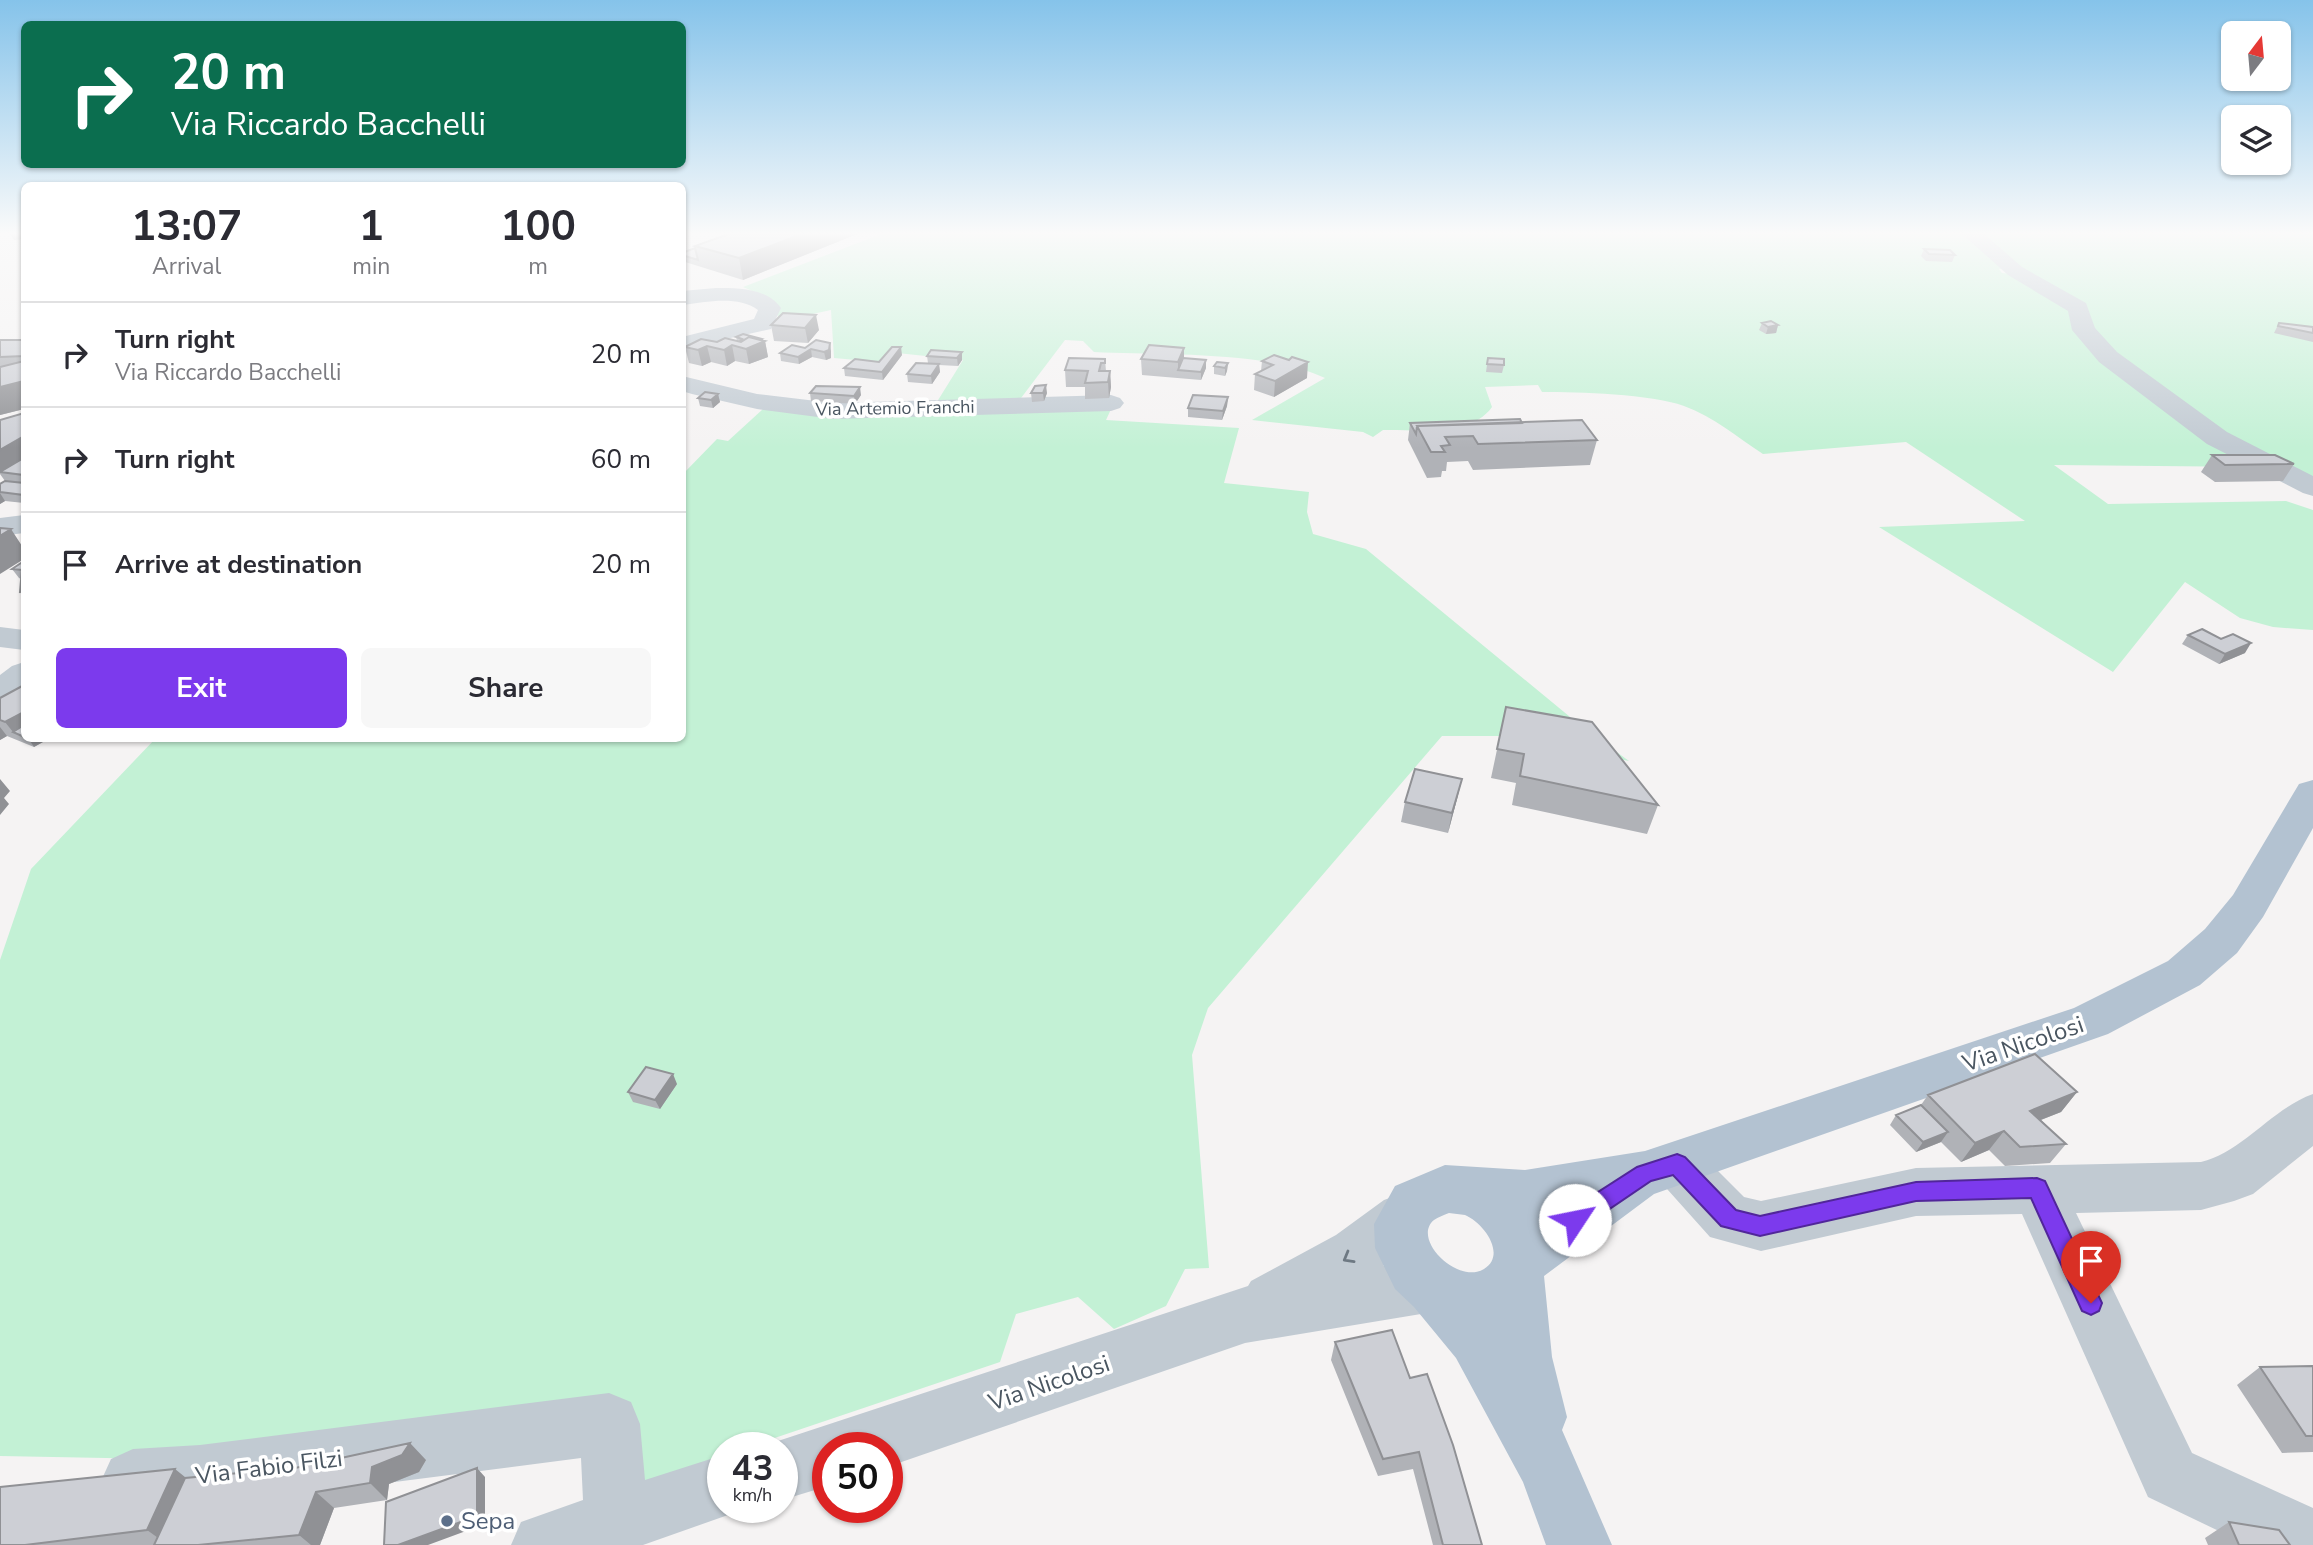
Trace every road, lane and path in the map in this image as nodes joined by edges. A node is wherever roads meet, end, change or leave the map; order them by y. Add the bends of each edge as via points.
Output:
1 (764, 304) edge
2 (2071, 304) edge
3 (686, 344) edge
4 (686, 384) edge
5 (1111, 403) dead end
6 (2313, 486) edge
7 (21, 524) edge
8 (0, 527) edge
9 (0, 637) edge
10 (21, 640) edge
11 (21, 675) edge
12 (0, 692) edge
13 (2313, 793) edge
14 (2313, 1116) edge
15 (1661, 1169) junction
16 (2037, 1188) junction
17 (1465, 1190) junction
18 (1404, 1218) junction
19 (1519, 1268) junction
20 (1431, 1288) junction
21 (1245, 1315) junction
22 (900, 1432) edge
23 (1548, 1466) junction
24 (75, 1485) edge
25 (707, 1492) edge
26 (617, 1520) junction
27 (2313, 1542) edge
28 (544, 1545) edge
29 (1579, 1545) edge

1 - 3 street via 770,308 764,324
2 - 6 street via 2078,308 2084,330 2108,356 2206,430
4 - 5 street, Via Artemio Franchi via 731,398 833,411
7 - 8 street
9 - 10 street
11 - 12 street
13 - 15 main road, Via Nicolosi via 2248,906 2221,941 2184,972 2091,1021
14 - 16 street via 2234,1177 2200,1186
15 - 16 street via 1729,1219 1760,1226 1916,1192
15 - 17 main road via 1525,1194
15 - 19 main road via 1552,1235
16 - 27 street via 2170,1475
17 - 18 main road via 1427,1194
17 - 19 main road via 1500,1209 1513,1224 1520,1242
18 - 20 main road via 1402,1249
18 -> 21 street via 1356,1253
19 - 20 main road via 1505,1289 1491,1297 1454,1298
19 - 23 main road via 1523,1357
20 - 21 street
20 - 23 main road via 1477,1338
21 - 22 street, Via Nicolosi
23 - 29 main road
24 - 26 street, Via Fabio Filzi via 200,1476 609,1424
25 - 26 street
26 - 28 street

